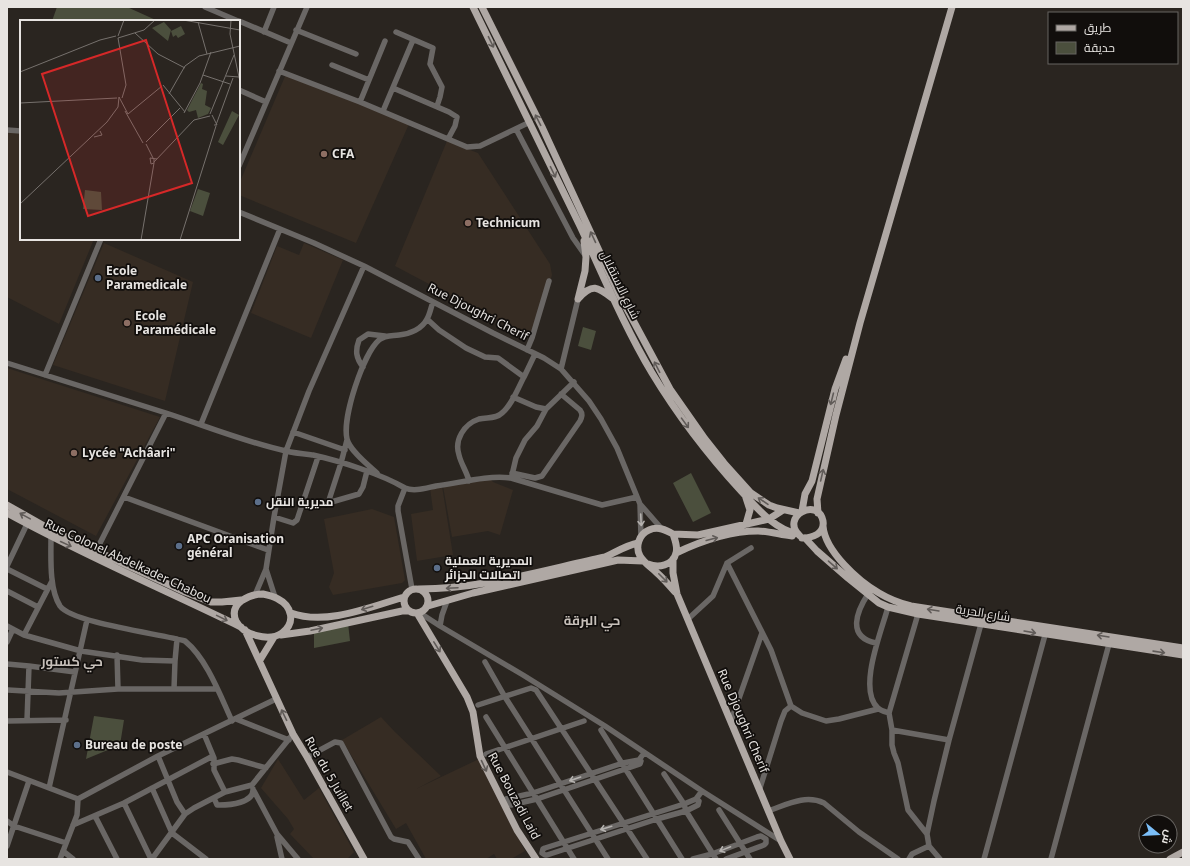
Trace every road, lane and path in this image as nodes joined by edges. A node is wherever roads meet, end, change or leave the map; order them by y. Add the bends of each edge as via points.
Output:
1 (205, 7) edge
2 (274, 7) edge
3 (307, 7) edge
4 (473, 7) edge
5 (482, 7) edge
6 (952, 7) edge
7 (236, 20) edge
8 (240, 22) edge
9 (296, 30) junction
10 (264, 32) junction
11 (396, 32) dead end
12 (413, 40) junction
13 (385, 41) dead end
14 (290, 43) junction
15 (356, 54) dead end
16 (332, 65) dead end
17 (279, 71) junction
18 (369, 80) junction
19 (394, 88) junction
20 (240, 90) edge
21 (266, 102) junction
22 (360, 102) junction
23 (437, 106) junction
24 (383, 111) junction
25 (530, 122) junction
26 (516, 129) junction
27 (7, 130) edge
28 (20, 131) edge
29 (448, 139) junction
30 (240, 164) edge
31 (240, 212) edge
32 (280, 229) junction
33 (583, 233) junction
34 (101, 240) edge
35 (586, 257) junction
36 (364, 266) junction
37 (549, 281) dead end
38 (578, 299) junction
39 (613, 299) junction
40 (433, 302) junction
41 (427, 319) junction
42 (860, 323) junction
43 (385, 336) junction
44 (527, 350) junction
45 (535, 354) junction
46 (7, 363) edge
47 (363, 367) junction
48 (561, 369) junction
49 (45, 375) junction
50 (524, 377) junction
51 (574, 382) junction
52 (561, 394) junction
53 (513, 397) junction
54 (546, 409) junction
55 (166, 413) junction
56 (201, 424) junction
57 (293, 432) junction
58 (347, 440) junction
59 (345, 450) junction
60 (286, 451) junction
61 (318, 457) junction
62 (341, 463) junction
63 (367, 471) junction
64 (378, 475) junction
65 (512, 476) junction
66 (469, 481) junction
67 (405, 488) junction
68 (746, 496) junction
69 (124, 497) junction
70 (637, 497) junction
71 (304, 502) junction
72 (328, 503) junction
73 (640, 504) junction
74 (7, 505) edge
75 (783, 510) junction
76 (801, 512) junction
77 (7, 513) edge
78 (818, 513) junction
79 (274, 517) junction
80 (769, 519) junction
81 (26, 524) junction
82 (746, 524) junction
83 (823, 526) junction
84 (661, 528) junction
85 (52, 534) junction
86 (673, 534) junction
87 (802, 537) junction
88 (640, 540) junction
89 (751, 548) dead end
90 (268, 550) junction
91 (96, 551) junction
92 (675, 556) junction
93 (645, 562) junction
94 (727, 563) junction
95 (7, 568) edge
96 (266, 569) junction
97 (52, 581) junction
98 (47, 589) junction
99 (416, 589) junction
100 (7, 591) edge
101 (677, 594) junction
102 (868, 594) junction
103 (254, 595) junction
104 (275, 597) junction
105 (404, 597) junction
106 (241, 600) junction
107 (447, 601) junction
108 (428, 606) junction
109 (38, 607) junction
110 (888, 607) junction
111 (408, 611) junction
112 (291, 613) junction
113 (419, 613) junction
114 (918, 614) junction
115 (688, 619) junction
116 (88, 620) junction
117 (981, 624) junction
118 (7, 626) edge
119 (440, 626) junction
120 (13, 629) junction
121 (243, 629) junction
122 (762, 633) junction
123 (24, 635) junction
124 (1045, 635) junction
125 (276, 636) junction
126 (177, 639) junction
127 (7, 642) edge
128 (876, 642) junction
129 (1109, 644) junction
130 (1183, 648) edge
131 (81, 651) junction
132 (117, 655) junction
133 (1183, 655) edge
134 (260, 660) junction
135 (175, 661) junction
136 (485, 662) dead end
137 (7, 664) edge
138 (29, 666) junction
139 (75, 672) junction
140 (118, 689) junction
141 (174, 689) junction
142 (217, 689) junction
143 (8, 690) dead end
144 (28, 692) junction
145 (71, 693) junction
146 (505, 697) junction
147 (276, 699) junction
148 (478, 705) dead end
149 (791, 706) junction
150 (878, 708) junction
151 (889, 713) junction
152 (486, 717) dead end
153 (26, 720) junction
154 (66, 720) junction
155 (234, 720) junction
156 (7, 721) edge
157 (584, 721) dead end
158 (731, 721) junction
159 (563, 729) junction
160 (602, 730) dead end
161 (892, 730) junction
162 (204, 734) junction
163 (291, 737) junction
164 (532, 739) junction
165 (949, 740) junction
166 (505, 749) junction
167 (644, 753) junction
168 (486, 754) dead end
169 (158, 756) junction
170 (213, 756) junction
171 (307, 757) junction
172 (213, 764) junction
173 (624, 765) junction
174 (266, 768) junction
175 (7, 773) edge
176 (591, 773) junction
177 (664, 774) dead end
178 (595, 779) junction
179 (169, 780) junction
180 (29, 781) junction
181 (561, 786) junction
182 (49, 788) junction
183 (152, 788) junction
184 (253, 788) junction
185 (760, 788) junction
186 (702, 791) junction
187 (225, 792) junction
188 (533, 792) junction
189 (78, 798) junction
190 (214, 798) junction
191 (537, 799) junction
192 (696, 799) junction
193 (124, 803) junction
194 (684, 804) junction
195 (719, 810) dead end
196 (686, 811) junction
197 (768, 811) junction
198 (653, 813) junction
199 (185, 814) junction
200 (95, 816) junction
201 (657, 819) junction
202 (7, 821) edge
203 (623, 823) junction
204 (73, 825) junction
205 (14, 826) junction
206 (627, 828) junction
207 (172, 833) junction
208 (591, 833) junction
209 (277, 834) junction
210 (927, 834) junction
211 (595, 839) junction
212 (781, 841) junction
213 (564, 842) junction
214 (66, 843) junction
215 (739, 843) junction
216 (7, 846) edge
217 (929, 846) junction
218 (567, 848) junction
219 (63, 851) junction
220 (745, 851) junction
221 (1183, 852) edge
222 (199, 853) junction
223 (714, 856) edge
224 (790, 858) edge
225 (60, 859) edge
226 (73, 859) edge
227 (117, 859) edge
228 (151, 859) edge
229 (194, 859) edge
230 (206, 859) edge
231 (282, 859) edge
232 (298, 859) edge
233 (364, 859) edge
234 (419, 859) edge
235 (536, 859) edge
236 (574, 859) edge
237 (608, 859) edge
238 (647, 859) edge
239 (682, 859) edge
240 (692, 859) edge
241 (726, 859) edge
242 (750, 859) edge
243 (898, 859) edge
244 (909, 859) edge
245 (940, 859) edge
246 (984, 859) edge
247 (1051, 859) edge
248 (1170, 859) edge

1 - 7 street
2 - 10 street
3 - 9 street
4 -> 25 main road, شارع الاستقلال
75 -> 5 main road, شارع الاستقلال via 761,500 738,479 705,439 664,380 620,296 542,127
6 - 42 main road
8 - 10 street
9 - 14 street
9 - 15 street
10 - 14 street
11 - 12 street
12 - 19 street
12 - 23 street via 433,48 430,64 442,87
13 - 18 street
14 - 17 street
16 - 18 street
17 - 21 street
17 - 22 street
18 - 22 street
19 - 23 street
19 - 24 street
20 - 21 street
21 - 30 street
22 - 24 street
23 - 29 street via 457,117
24 - 29 street
25 - 26 street
25 -> 33 main road, شارع الاستقلال
26 - 29 street via 473,148
26 - 35 street via 573,238
27 - 28 street
31 - 32 street, Rue Djoughri Cherif
32 - 36 street, Rue Djoughri Cherif
32 - 56 street
33 - 35 main road
33 - 39 main road, شارع الاستقلال
34 - 49 street
35 - 38 main road
36 - 40 street, Rue Djoughri Cherif
36 - 57 street
37 - 44 street
38 - 39 main road via 586,289 594,288 604,291
38 - 48 street
39 -> 68 main road, شارع الاستقلال via 679,415 699,443
40 - 41 street
40 - 44 street, Rue Djoughri Cherif
41 - 43 street via 414,331
41 - 50 street via 466,348 486,357 498,358
42 -> 76 main road via 835,390 812,481 805,494
78 -> 42 main road via 816,499
43 - 47 street via 373,345
43 - 47 street via 368,334 359,340 356,351
44 - 45 street, Rue Djoughri Cherif
45 - 48 street, Rue Djoughri Cherif
45 - 50 street
46 - 49 street
47 - 58 street via 348,415
48 - 51 street, Rue Djoughri Cherif
49 - 55 street
50 - 53 street
51 - 52 street
51 - 70 street, Rue Djoughri Cherif via 617,448
52 - 54 street
52 - 65 street via 580,410 582,418 542,476
53 - 54 street
53 - 66 street via 503,413 497,417 478,419 462,431 458,455
54 - 65 street via 520,448
55 - 56 street
55 - 69 street
56 - 60 street
57 - 59 street
57 - 60 street
58 - 59 street
58 - 64 street
59 - 62 street
60 - 61 street
60 - 79 street
61 - 62 street
61 - 71 street
62 - 63 street
62 - 72 street
63 - 64 street
63 - 72 street via 359,494
64 - 67 street
65 - 66 street
65 - 70 street via 602,506
66 - 67 street via 414,490
67 - 99 street via 398,511
68 - 80 main road, شارع الاستقلال
68 - 82 main road via 750,510
69 - 90 street
69 - 91 street
70 - 73 street, Rue Djoughri Cherif
71 - 72 street
71 - 79 street via 297,520 293,523
73 - 84 street
73 -> 88 street
85 -> 74 main road, Rue Colonel Abdelkader Chabou
75 - 76 main road, شارع الاستقلال
75 - 80 main road
76 - 78 main road via 811,510
76 - 87 main road via 795,518 794,524
77 - 81 main road, Rue Colonel Abdelkader Chabou
78 - 83 main road
79 - 90 street
80 - 82 main road
80 - 87 main road, شارع الاستقلال
81 - 85 main road, Rue Colonel Abdelkader Chabou
81 - 95 street
82 - 86 main road via 698,535
83 - 87 main road via 816,536
130 -> 83 main road, شارع الحرية via 896,602 878,593 843,564 823,534
84 - 86 main road
84 - 88 main road via 650,530
85 - 91 main road, Rue Colonel Abdelkader Chabou
85 - 97 street
85 -> 121 main road, Rue Colonel Abdelkader Chabou via 125,573
86 - 92 main road via 677,546
92 -> 87 main road via 704,541 742,532 759,531
87 -> 102 main road, شارع الحرية
88 - 93 main road via 638,549
88 -> 99 main road via 605,557 474,586
89 - 94 street
90 - 96 street
91 - 106 main road, Rue Colonel Abdelkader Chabou via 210,602
92 - 93 main road via 669,563 658,567
92 - 101 main road via 672,574
93 -> 101 main road
93 - 107 main road via 618,560
94 - 115 street via 713,596
94 - 122 street
95 - 98 street
96 - 103 street
96 - 104 street
97 - 98 street
97 - 116 street via 59,605 65,611
98 - 109 street
99 - 105 main road via 407,592
99 - 108 main road via 424,591 427,595
100 - 109 street
101 - 115 main road, Rue Djoughri Cherif
102 - 110 main road, شارع الحرية
102 - 128 street via 860,606 856,622 863,637
103 - 104 main road
103 - 106 main road
104 - 112 main road via 288,607
105 - 111 main road via 404,605
105 -> 112 main road via 356,612 331,616 306,618
106 - 121 main road via 235,615 236,621
107 - 108 main road
107 - 119 street
108 - 113 main road
109 - 123 street
110 - 114 main road, شارع الحرية
110 - 128 street
111 - 113 main road
125 -> 111 main road
112 - 125 main road via 288,628
113 - 119 street
113 -> 235 main road, Rue Bouzadi Laid via 467,697 473,712 480,756 517,830
114 - 117 main road, شارع الحرية
114 - 151 street
115 - 158 main road, Rue Djoughri Cherif
116 - 126 street
116 - 131 street
117 -> 124 main road, شارع الحرية
117 - 165 street
118 - 120 street
119 - 167 street via 536,683
120 - 123 street
120 - 127 street
121 - 125 main road via 263,636
121 - 134 main road, Rue du 5 Juillet
122 - 149 street via 771,650
122 - 158 street
123 - 131 street
124 - 129 main road, شارع الحرية
124 - 246 street
125 - 134 main road
126 - 135 street
126 - 142 street via 193,648
128 - 150 street via 869,682 870,694
129 -> 133 main road, شارع الحرية
129 - 247 street
131 - 132 street
131 - 139 street
132 - 135 street via 142,660
132 - 140 street
134 - 147 main road, Rue du 5 Juillet
135 - 141 street
136 - 146 street
137 - 138 street
138 - 139 street
138 - 144 street
139 - 145 street
140 - 141 street
140 - 145 street
141 - 142 street
142 - 155 street
143 - 144 street
144 - 145 street
144 - 153 street
145 - 154 street
146 - 148 street
146 - 159 street via 533,688
146 - 164 street
147 - 155 street
163 -> 147 main road, Rue du 5 Juillet
149 - 150 street via 802,713 826,721
149 - 185 street via 781,721
150 - 151 street
151 - 161 street
152 - 166 street
153 - 154 street
153 - 156 street
154 - 182 street
155 - 162 street
155 - 163 street
157 - 159 street
158 - 185 main road, Rue Djoughri Cherif
159 - 164 street
159 - 176 street
160 - 173 street
161 - 165 street
161 - 210 street via 893,749 908,810
162 - 169 street
162 - 170 street
163 - 171 main road, Rue du 5 Juillet
163 - 174 street
164 - 166 street
164 - 181 street
165 - 210 street
166 - 168 street
166 - 188 street
167 - 173 street via 639,760
167 - 186 street
169 - 179 street
169 - 189 street
170 - 172 street
170 - 179 street
171 - 233 main road, Rue du 5 Juillet
171 - 234 street via 335,742 341,743 391,837 408,842
172 - 174 street via 238,760
172 - 187 street
173 - 176 street
173 - 178 street
173 - 198 street
174 - 184 street
175 - 180 street
176 - 178 street
176 -> 181 street
177 - 194 street
178 - 181 street
178 - 203 street
179 - 183 street
179 - 199 street via 177,802
180 - 182 street
180 - 205 street
181 - 188 street
181 - 191 street
181 - 208 street
182 - 189 street
183 - 193 street
183 - 207 street
184 - 187 street
184 - 190 street via 251,797 247,799 217,805
184 - 209 street
185 - 197 main road, Rue Djoughri Cherif
186 - 192 street
186 - 212 street
187 - 190 street
188 - 191 street
188 - 191 street via 506,799 511,805
189 - 204 street via 77,815
190 - 199 street
191 - 213 street
192 - 194 street
192 - 196 street via 699,801 698,805
193 - 200 street
193 - 228 street
194 - 196 street
194 - 198 street
195 - 215 street
196 - 201 street
196 - 223 street
197 - 212 main road, Rue Djoughri Cherif
197 - 243 street via 804,799 818,800
198 - 201 street
198 - 203 street
199 - 207 street
200 - 204 street
200 - 227 street
201 - 206 street
201 - 239 street
202 - 205 street
203 - 206 street
203 -> 208 street
204 - 214 street
205 - 214 street
205 - 216 street
206 - 211 street
206 - 238 street
207 - 222 street
207 - 228 street
208 - 211 street
208 - 213 street
209 - 231 street
209 - 232 street
210 - 217 street
211 - 218 street
211 - 237 street
212 - 224 main road, Rue Djoughri Cherif
213 - 218 street
213 - 218 street via 546,848 542,853 547,855
214 - 219 street
215 - 220 street
215 - 220 street via 761,836 766,839 764,845
215 -> 223 street
217 - 244 street via 912,854
217 - 245 street
218 - 236 street
219 - 225 street
219 - 226 street
220 - 241 street
220 - 242 street
221 - 248 main road
222 - 229 street
222 - 230 street
223 - 240 street

